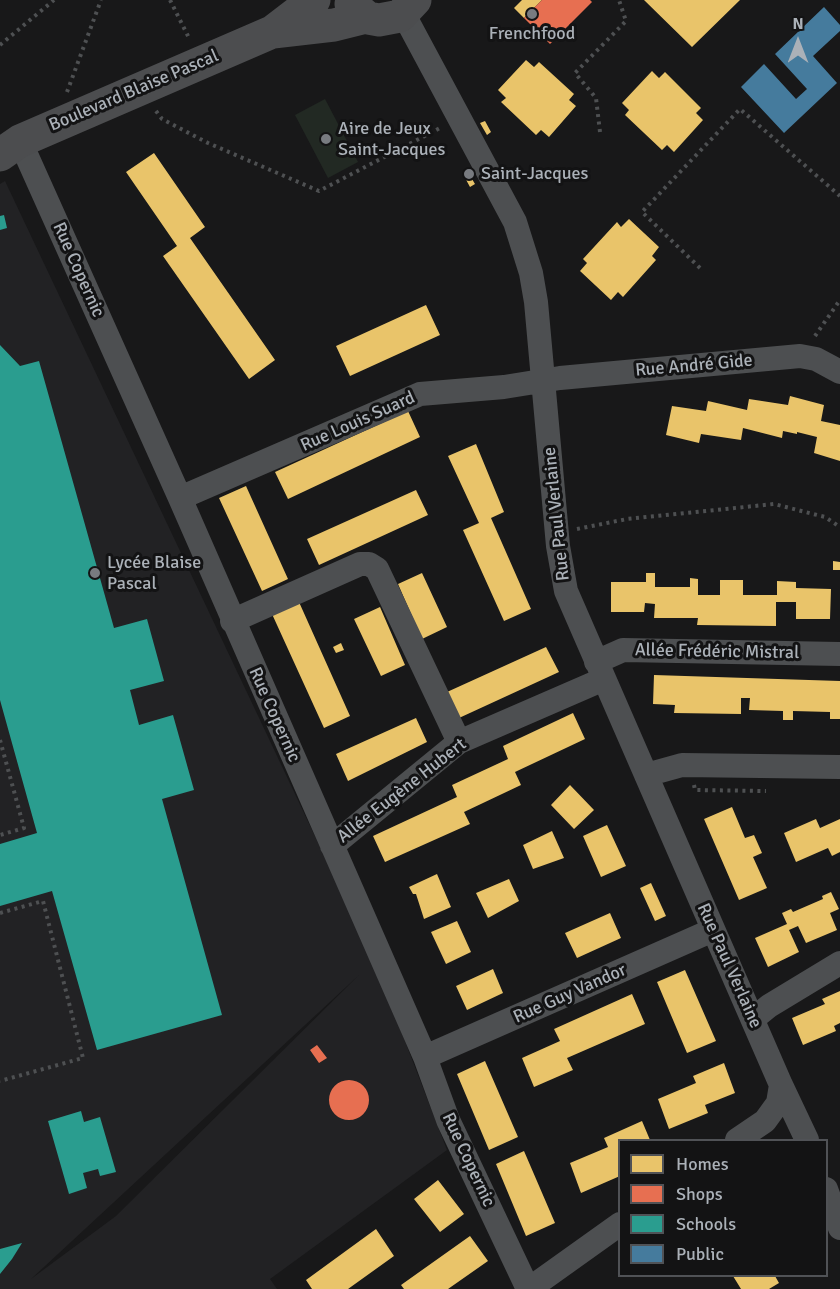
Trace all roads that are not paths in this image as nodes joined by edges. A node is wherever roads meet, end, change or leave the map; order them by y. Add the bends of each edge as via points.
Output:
1 (314, 0) edge
2 (409, 7) edge
3 (357, 8) edge
4 (272, 32) junction
5 (10, 148) edge
6 (840, 372) edge
7 (544, 381) junction
8 (180, 498) junction
9 (232, 621) junction
10 (840, 654) edge
11 (600, 670) junction
12 (459, 742) junction
13 (840, 767) edge
14 (646, 775) junction
15 (332, 846) junction
16 (713, 930) junction
17 (840, 963) edge
18 (753, 1019) junction
19 (425, 1057) junction
20 (781, 1085) junction
21 (738, 1139) edge
22 (807, 1139) edge
23 (828, 1195) edge
24 (618, 1225) edge
25 (840, 1228) edge
26 (529, 1289) edge

1 - 4 street, Boulevard Blaise Pascal
2 - 3 street, Boulevard Blaise Pascal via 389,20
2 - 7 street, Rue Paul Verlaine via 459,118 515,222 532,283
3 - 4 street, Boulevard Blaise Pascal via 334,25
4 - 5 street, Boulevard Blaise Pascal
5 - 8 street, Rue Copernic
6 - 7 street, Rue André Gide via 816,359 800,356
7 - 8 street, Rue Louis Suard via 420,394
7 - 11 street, Rue Paul Verlaine via 566,591
8 - 9 street, Rue Copernic
9 - 12 street via 360,564 369,564 377,569
9 - 15 street, Rue Copernic
10 - 11 street, Allée Frédéric Mistral via 623,650
11 - 12 street, Allée Eugène Hubert
11 - 14 street, Rue Paul Verlaine
12 - 15 street, Allée Eugène Hubert
13 - 14 street via 682,765
14 - 16 street, Rue Paul Verlaine
15 - 19 street, Rue Copernic
16 - 18 street, Rue Paul Verlaine
16 - 19 street, Rue Guy Vandor
17 - 18 street
18 - 20 street, Rue Paul Verlaine
19 - 26 street, Rue Copernic via 448,1120
20 - 21 street via 778,1103 765,1121
20 - 22 street, Rue Paul Verlaine
23 - 25 street
24 - 26 street

